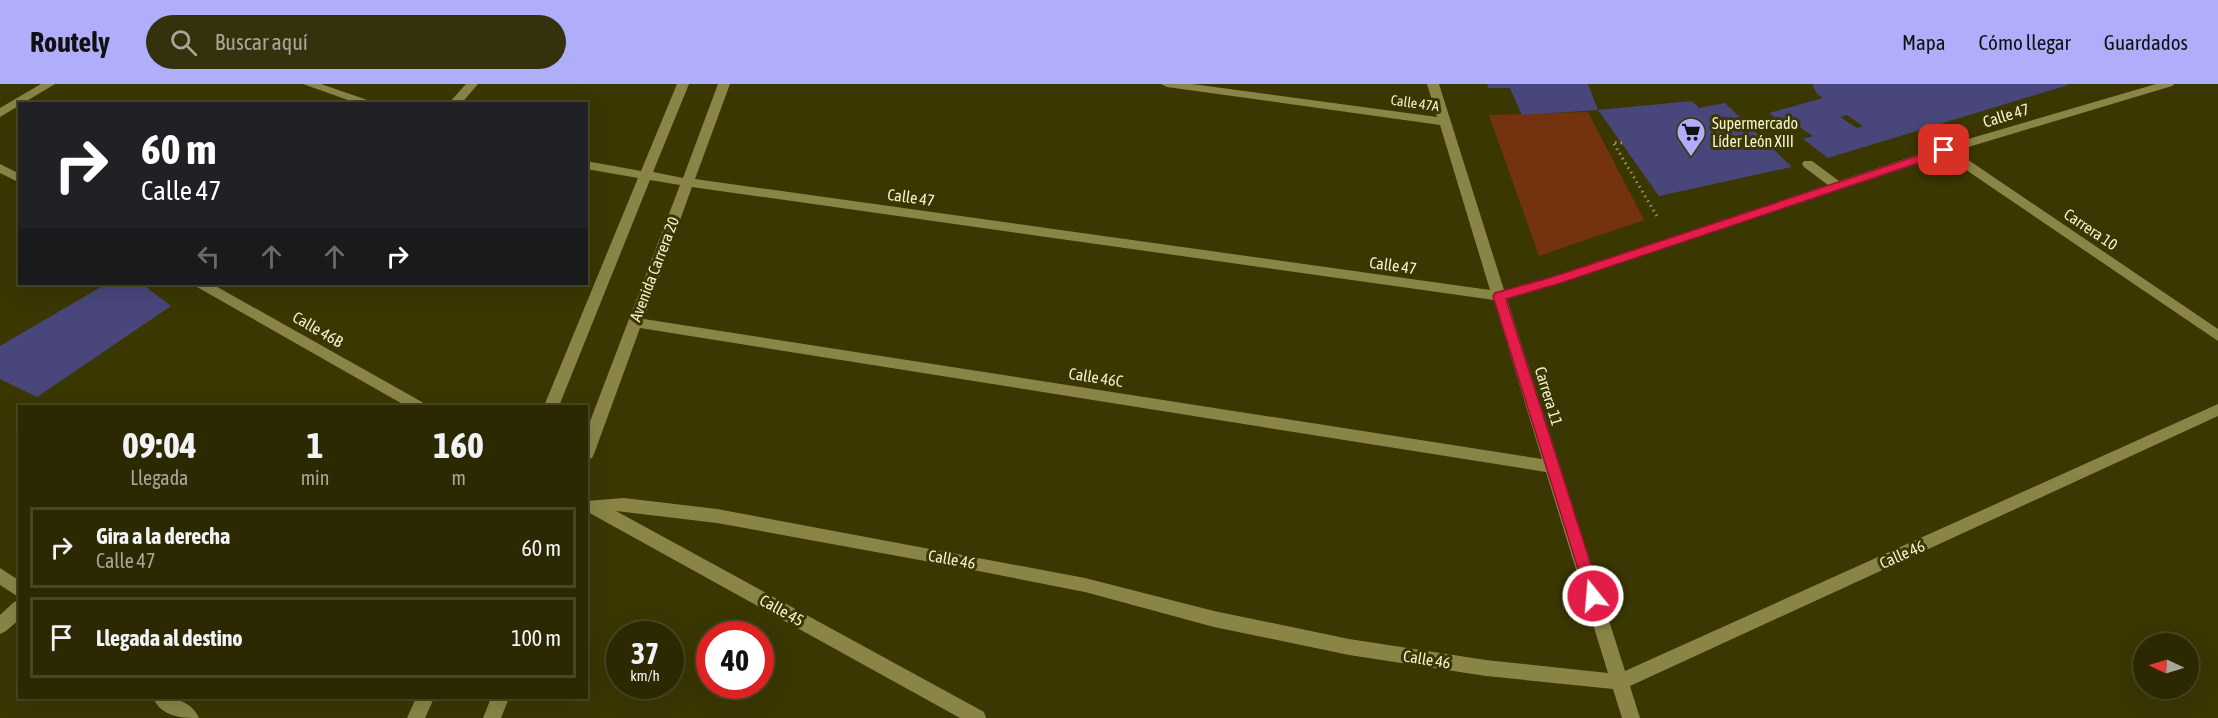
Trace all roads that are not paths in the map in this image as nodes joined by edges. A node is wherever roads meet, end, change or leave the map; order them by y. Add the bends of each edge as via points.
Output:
1 (49, 84) edge
2 (309, 84) edge
3 (472, 84) edge
4 (682, 84) edge
5 (724, 84) edge
6 (1167, 84) edge
7 (1432, 84) edge
8 (2168, 84) edge
9 (18, 102) edge
10 (19, 102) edge
11 (367, 102) edge
12 (456, 102) edge
13 (0, 113) edge
14 (1444, 122) junction
15 (1944, 150) junction
16 (1808, 164) dead end
17 (588, 165) edge
18 (0, 168) edge
19 (645, 176) junction
20 (18, 178) edge
21 (686, 182) junction
22 (1838, 186) junction
23 (204, 285) edge
24 (1499, 296) junction
25 (634, 322) junction
26 (2218, 336) edge
27 (415, 405) edge
28 (551, 405) edge
29 (2218, 410) edge
30 (588, 448) edge
31 (1553, 467) junction
32 (589, 505) edge
33 (0, 575) edge
34 (18, 589) edge
35 (18, 609) edge
36 (0, 626) edge
37 (1620, 682) junction
38 (163, 699) edge
39 (425, 699) edge
40 (500, 699) edge
41 (190, 718) edge
42 (416, 718) edge
43 (492, 718) edge
44 (977, 718) edge
45 (1631, 718) edge

1 - 10 street
2 - 11 street
3 - 12 street
4 - 19 street
5 - 21 street, Avenida Carrera 20
6 - 14 street, Calle 47A
7 - 14 street, Carrera 11
8 - 15 street, Calle 47
9 - 13 street
14 - 24 street, Carrera 11
15 - 22 street, Calle 47
15 - 26 street, Carrera 10
16 - 22 street
17 - 19 street, Calle 47
18 - 20 street
19 - 21 street, Calle 47
19 - 28 street
21 - 24 street, Calle 47
21 - 25 street, Avenida Carrera 20
22 - 24 street, Calle 47
23 - 27 street, Calle 46B
24 - 31 street, Carrera 11
25 - 30 street, Avenida Carrera 20
25 - 31 street, Calle 46C
29 - 37 street, Calle 46
31 - 37 street, Carrera 11
32 - 37 street, Calle 46 via 624,504 706,514 958,560 1085,585 1214,619 1349,647 1486,668
32 - 44 street, Calle 45
33 - 34 street
35 - 36 street
37 - 45 street, Carrera 11
38 - 41 street
39 - 42 street
40 - 43 street

